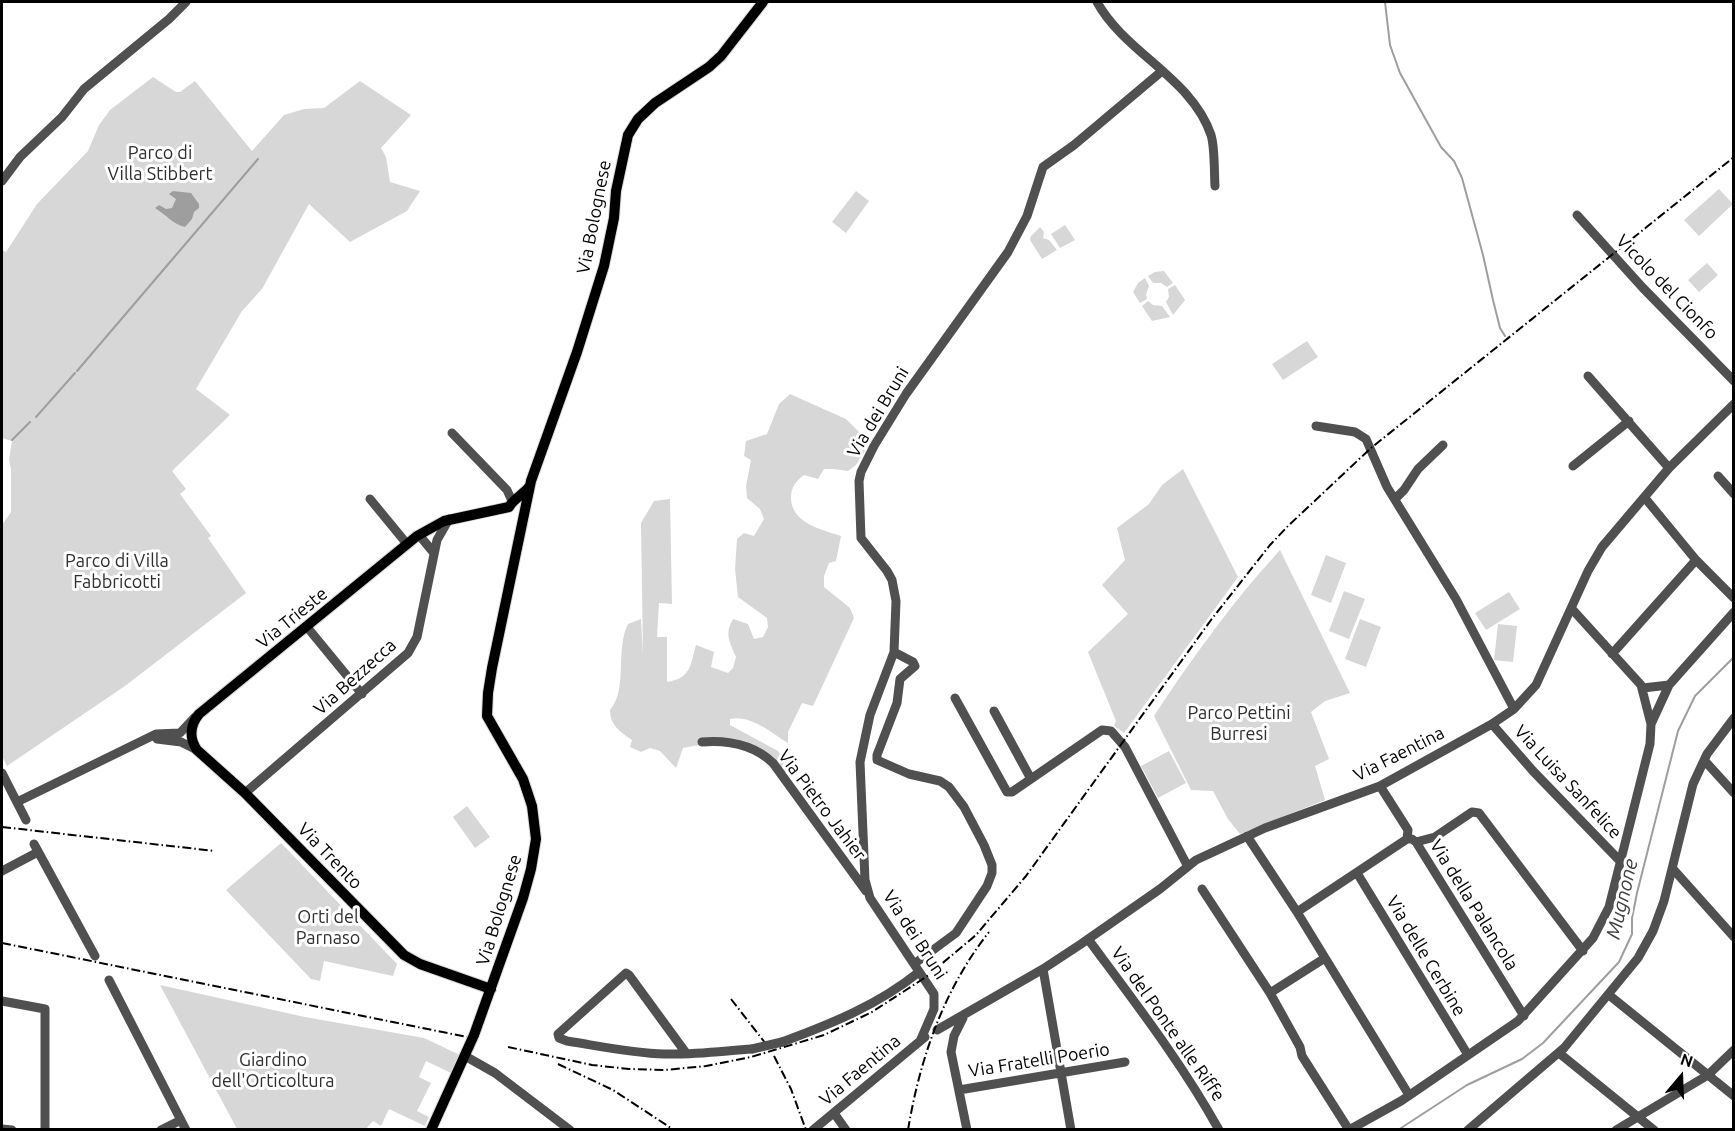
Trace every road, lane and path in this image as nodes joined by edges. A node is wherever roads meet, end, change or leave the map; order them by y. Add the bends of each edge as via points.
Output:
1 (186, 2) edge
2 (763, 2) edge
3 (1099, 4) edge
4 (1162, 71) junction
5 (2, 181) edge
6 (1215, 186) dead end
7 (1577, 215) dead end
8 (1588, 376) dead end
9 (1734, 381) edge
10 (1734, 404) edge
11 (1629, 421) junction
12 (1316, 426) dead end
13 (452, 433) dead end
14 (1443, 445) dead end
15 (1573, 466) dead end
16 (1669, 468) junction
17 (1718, 476) dead end
18 (1734, 494) edge
19 (1396, 498) junction
20 (1645, 498) junction
21 (370, 499) dead end
22 (517, 506) junction
23 (449, 519) junction
24 (419, 535) junction
25 (407, 544) junction
26 (434, 553) junction
27 (1696, 560) junction
28 (1734, 598) edge
29 (1572, 609) junction
30 (1734, 612) edge
31 (307, 627) junction
32 (894, 652) junction
33 (1612, 654) junction
34 (1669, 685) junction
35 (1643, 688) junction
36 (362, 694) junction
37 (955, 698) dead end
38 (1514, 709) junction
39 (994, 711) dead end
40 (196, 717) junction
41 (1734, 718) edge
42 (1492, 724) junction
43 (1651, 724) junction
44 (149, 738) junction
45 (702, 742) dead end
46 (194, 745) junction
47 (861, 756) junction
48 (877, 760) junction
49 (1704, 760) junction
50 (2, 773) edge
51 (1032, 779) junction
52 (1380, 786) junction
53 (245, 793) junction
54 (1734, 793) edge
55 (17, 802) junction
56 (26, 820) dead end
57 (1247, 836) junction
58 (1411, 840) junction
59 (1620, 861) junction
60 (1187, 865) junction
61 (1673, 869) junction
62 (2, 871) edge
63 (1357, 873) junction
64 (1202, 889) dead end
65 (870, 898) junction
66 (1297, 912) junction
67 (1734, 937) edge
68 (1088, 939) junction
69 (1583, 951) junction
70 (95, 956) dead end
71 (1325, 958) junction
72 (917, 968) junction
73 (1043, 969) junction
74 (109, 980) dead end
75 (491, 989) junction
76 (1270, 993) junction
77 (1609, 995) junction
78 (2, 1001) edge
79 (967, 1014) junction
80 (1524, 1016) junction
81 (937, 1030) dead end
82 (925, 1037) joint
83 (1734, 1050) edge
84 (467, 1051) junction
85 (686, 1053) junction
86 (1559, 1053) junction
87 (1468, 1055) junction
88 (1125, 1062) dead end
89 (1062, 1073) junction
90 (1708, 1075) junction
91 (959, 1090) junction
92 (1409, 1095) junction
93 (1734, 1096) edge
94 (834, 1113) junction
95 (1638, 1117) junction
96 (181, 1120) junction
97 (2, 1129) edge
98 (567, 1129) edge
99 (814, 1129) edge
100 (12, 1130) edge
101 (45, 1130) edge
102 (161, 1130) edge
103 (186, 1130) edge
104 (431, 1130) edge
105 (846, 1130) edge
106 (967, 1130) edge
107 (1071, 1130) edge
108 (1218, 1130) edge
109 (1349, 1130) edge
110 (1468, 1130) edge
111 (1616, 1130) edge
112 (1654, 1130) edge

1 - 5 street via 84,89
2 - 22 main road, Via Bolognese via 721,56 656,103 638,119 628,135 601,275 530,487
3 - 4 street via 1122,35
4 - 6 street via 1188,94 1209,130
4 - 32 street, Via dei Bruni via 1043,167 1027,216 1000,263 906,394 861,472 861,538 892,580 896,601
7 - 9 street, Vicolo del Cionfo
8 - 11 street
10 - 16 street, Via Faentina
11 - 15 street
11 - 16 street
12 - 19 street via 1364,437
13 - 22 street via 508,491
14 - 19 street
16 - 20 street, Via Faentina
17 - 18 street
19 - 38 street via 1456,599
20 - 27 street
20 - 29 street, Via Faentina via 1597,555
21 - 25 street
22 - 23 main road, Via Trieste
22 - 75 main road, Via Bolognese via 487,711 523,778 532,806 535,843 523,898
23 - 24 main road, Via Trieste
23 - 26 street, Via Bezzecca
24 - 25 main road, Via Trieste
24 - 26 street
25 - 31 main road, Via Trieste
26 - 36 street, Via Bezzecca via 414,643 404,658
27 - 28 street
27 - 33 street
29 - 33 street
29 - 38 street, Via Faentina via 1536,685
30 - 34 street
31 - 36 street
31 - 40 main road, Via Trieste
32 - 47 street, Via dei Bruni via 870,715
32 - 48 street via 915,666 900,679 897,703
33 - 35 street
34 - 35 street
34 - 43 street
35 - 43 street
36 - 53 street, Via Bezzecca
37 - 51 street via 1007,792
38 - 42 street, Via Faentina
39 - 51 street
40 - 44 street, Via Trieste via 180,733 161,733
40 - 46 main road via 191,731
41 - 49 street
42 - 52 street, Via Faentina
42 - 59 street, Via Luisa Sanfelice
43 - 59 street via 1650,744
44 - 46 street
44 - 55 street, Via Trieste
45 - 65 street, Via Pietro Jahier via 744,746 766,757
46 - 53 main road, Via Trento
47 - 48 street
47 - 65 street, Via dei Bruni via 862,839
48 - 72 street via 949,787 964,807 992,865 987,886 956,933
49 - 54 street
49 - 61 street via 1691,790
50 - 55 street
51 - 60 street via 1102,730 1111,731 1125,747
52 - 57 street, Via Faentina
52 - 58 street, Via della Palancola
53 - 75 main road, Via Trento via 404,955
55 - 56 street
57 - 60 street, Via Faentina
57 - 66 street
58 - 63 street
58 - 69 street via 1435,837 1472,812 1479,813
58 - 80 street, Via della Palancola
59 - 69 street via 1605,916
60 - 68 street, Via Faentina via 1160,889
61 - 67 street
61 - 77 street via 1647,944
62 - 70 street via 36,848
63 - 66 street
63 - 87 street, Via delle Cerbine
64 - 76 street
65 - 72 street, Via dei Bruni
66 - 71 street
68 - 73 street, Via Faentina
68 - 108 street, Via del Ponte alle Riffe via 1184,1074
69 - 80 street
71 - 76 street
71 - 92 street
72 - 82 street, Via dei Bruni via 935,1002
72 - 85 street, bridge via 886,996 851,1015 782,1042 752,1049
73 - 79 street, Via Faentina
73 - 89 street
74 - 96 street
75 - 84 main road, Via Bolognese, bridge
76 - 109 street via 1302,1056
77 - 86 street
77 - 90 street
78 - 101 street via 45,1009
79 - 81 street, Via Faentina
79 - 91 street via 957,1028 952,1046
80 - 87 street
82 - 94 street, Via Faentina
83 - 90 street
84 - 98 street
84 - 104 main road, Via Bolognese
85 - 85 street via 626,973 558,1034 564,1041 601,1047
86 - 95 street
86 - 110 street
87 - 92 street
88 - 89 street, Via Fratelli Poerio
89 - 91 street, Via Fratelli Poerio
89 - 107 street
90 - 93 street
90 - 95 street
91 - 106 street
92 - 109 street
94 - 99 street, Via Faentina
94 - 105 street
95 - 111 street
95 - 112 street
96 - 102 street
96 - 103 street
97 - 100 street

